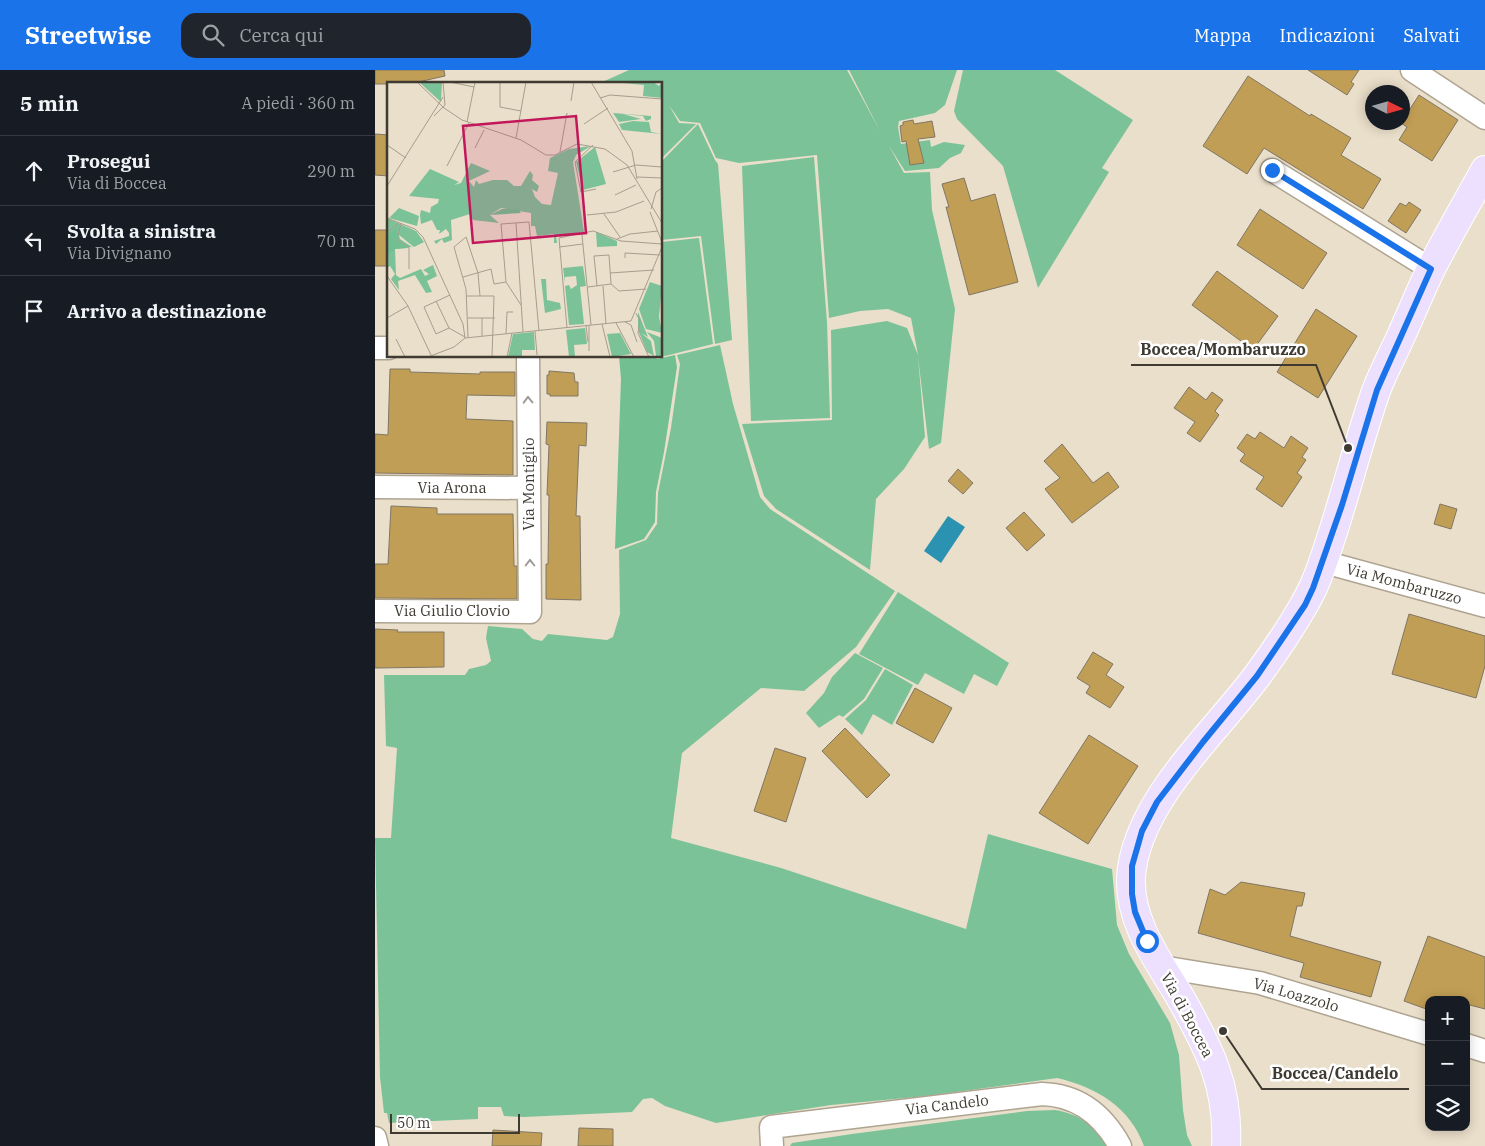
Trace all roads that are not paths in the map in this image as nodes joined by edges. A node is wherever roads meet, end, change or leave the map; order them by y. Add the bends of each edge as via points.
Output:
1 (1411, 70) edge
2 (1485, 118) edge
3 (1272, 170) dead end
4 (1485, 170) edge
5 (1431, 269) junction
6 (528, 358) edge
7 (375, 487) edge
8 (529, 488) junction
9 (1324, 562) junction
10 (1485, 606) edge
11 (375, 611) edge
12 (530, 612) joint
13 (1162, 967) junction
14 (1425, 1033) edge
15 (1470, 1046) edge
16 (1485, 1051) edge
17 (375, 1138) edge
18 (377, 1146) edge
19 (772, 1146) edge
20 (1120, 1146) edge
21 (1226, 1146) edge

1 - 2 street
3 - 5 street
4 - 5 main road, Via di Boccea
5 - 9 main road, Via di Boccea via 1377,390
8 -> 6 street, Via Montiglio
7 - 8 street, Via Arona
12 -> 8 street, Via Montiglio
9 - 10 street, Via Mombaruzzo
9 - 13 main road, Via di Boccea via 1305,605 1262,668 1157,802 1142,831 1132,866 1132,894 1142,931
11 - 12 street, Via Giulio Clovio
13 - 14 street, Via Loazzolo via 1260,983
13 - 21 main road, Via di Boccea via 1208,1049 1218,1075 1226,1110
15 - 16 street
17 - 18 street
19 - 20 street, Via Candelo via 771,1127 1042,1094 1064,1096 1085,1105 1103,1120

